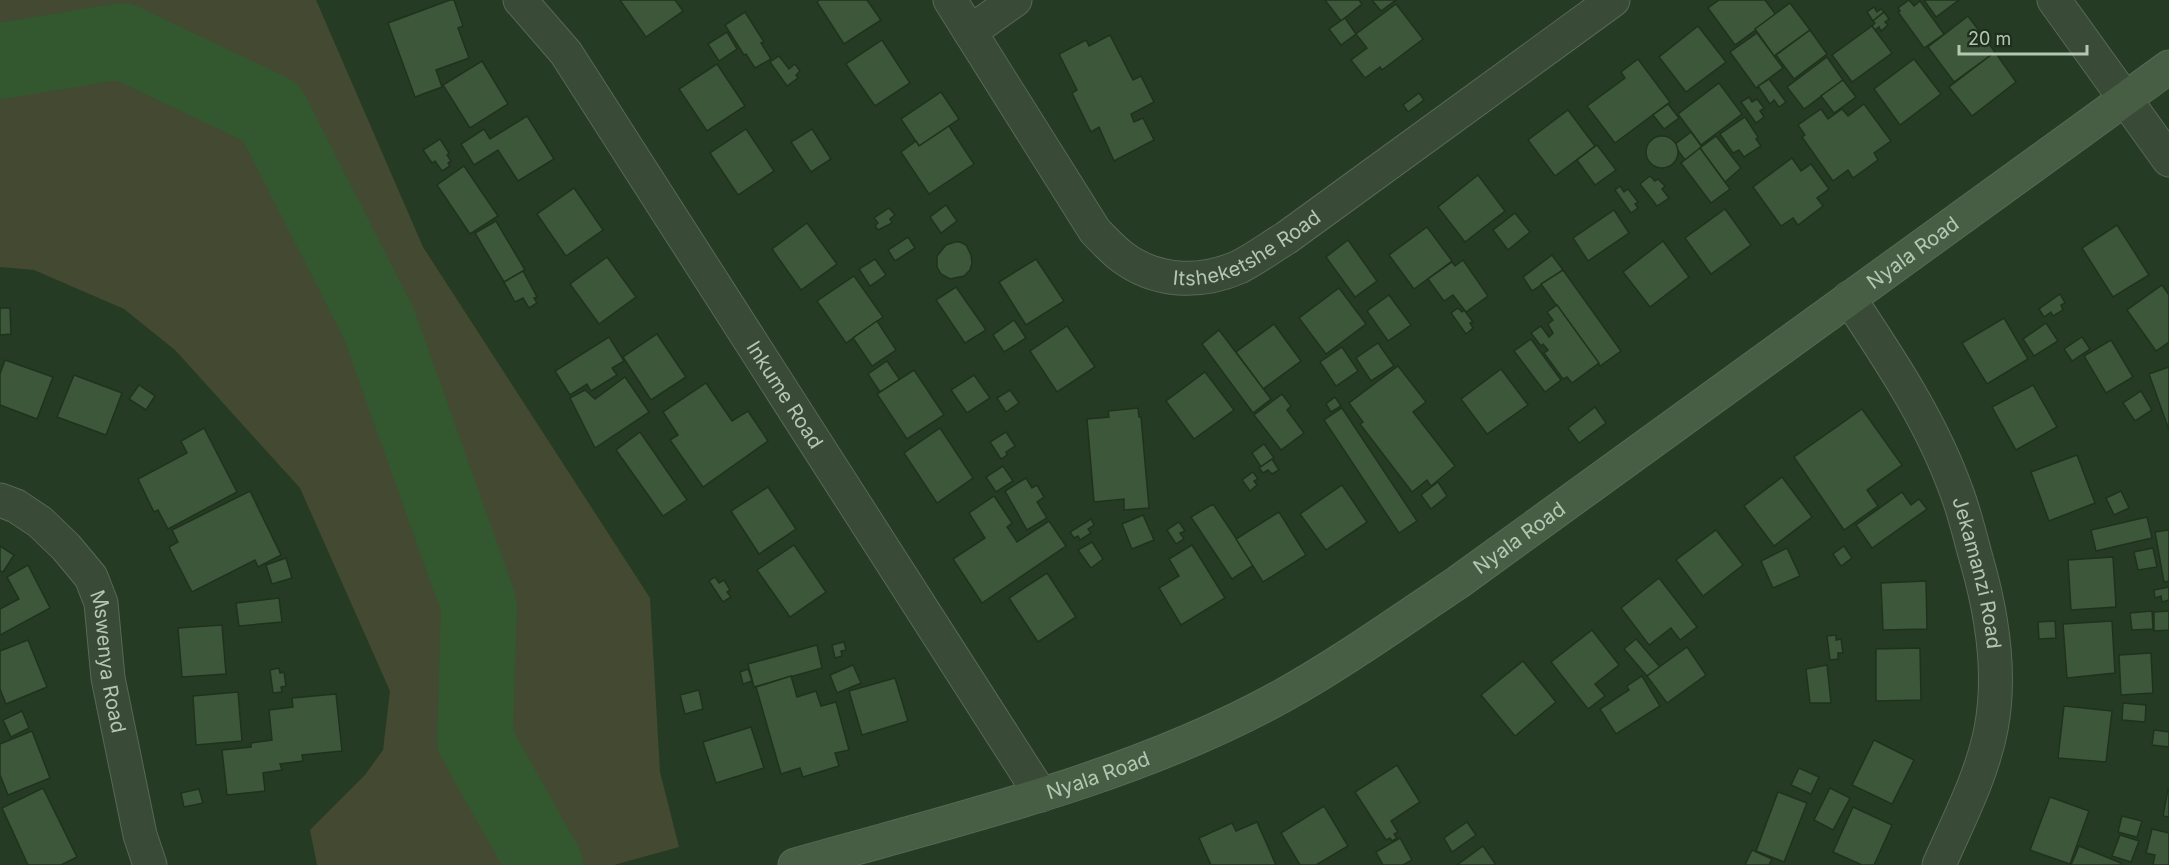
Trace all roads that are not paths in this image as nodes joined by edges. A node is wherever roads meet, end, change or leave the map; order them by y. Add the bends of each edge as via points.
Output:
1 (520, 0) edge
2 (950, 0) edge
3 (1015, 0) edge
4 (1613, 0) edge
5 (2054, 0) edge
6 (970, 32) junction
7 (2169, 67) edge
8 (2126, 99) junction
9 (2169, 160) edge
10 (1849, 298) junction
11 (0, 500) edge
12 (1041, 795) junction
13 (150, 865) edge
14 (795, 865) edge
15 (1939, 865) edge

1 - 12 street, Inkume Road via 566,53
2 - 6 street, Itsheketshe Road
3 - 6 street
4 - 6 street, Itsheketshe Road via 1286,238 1239,266 1199,279 1149,272 1122,257 1095,231
5 - 8 street
7 - 8 street, Nyala Road
8 - 9 street
8 - 10 street, Nyala Road
10 - 12 street, Nyala Road via 1457,583 1339,661 1281,696 1172,748
10 - 15 street, Jekamanzi Road via 1900,376 1937,445 1957,493 1995,639 1991,729 1977,778
11 - 13 street, Mswenya Road via 40,522 91,577 101,603 108,678 140,835
12 - 14 street, Nyala Road

